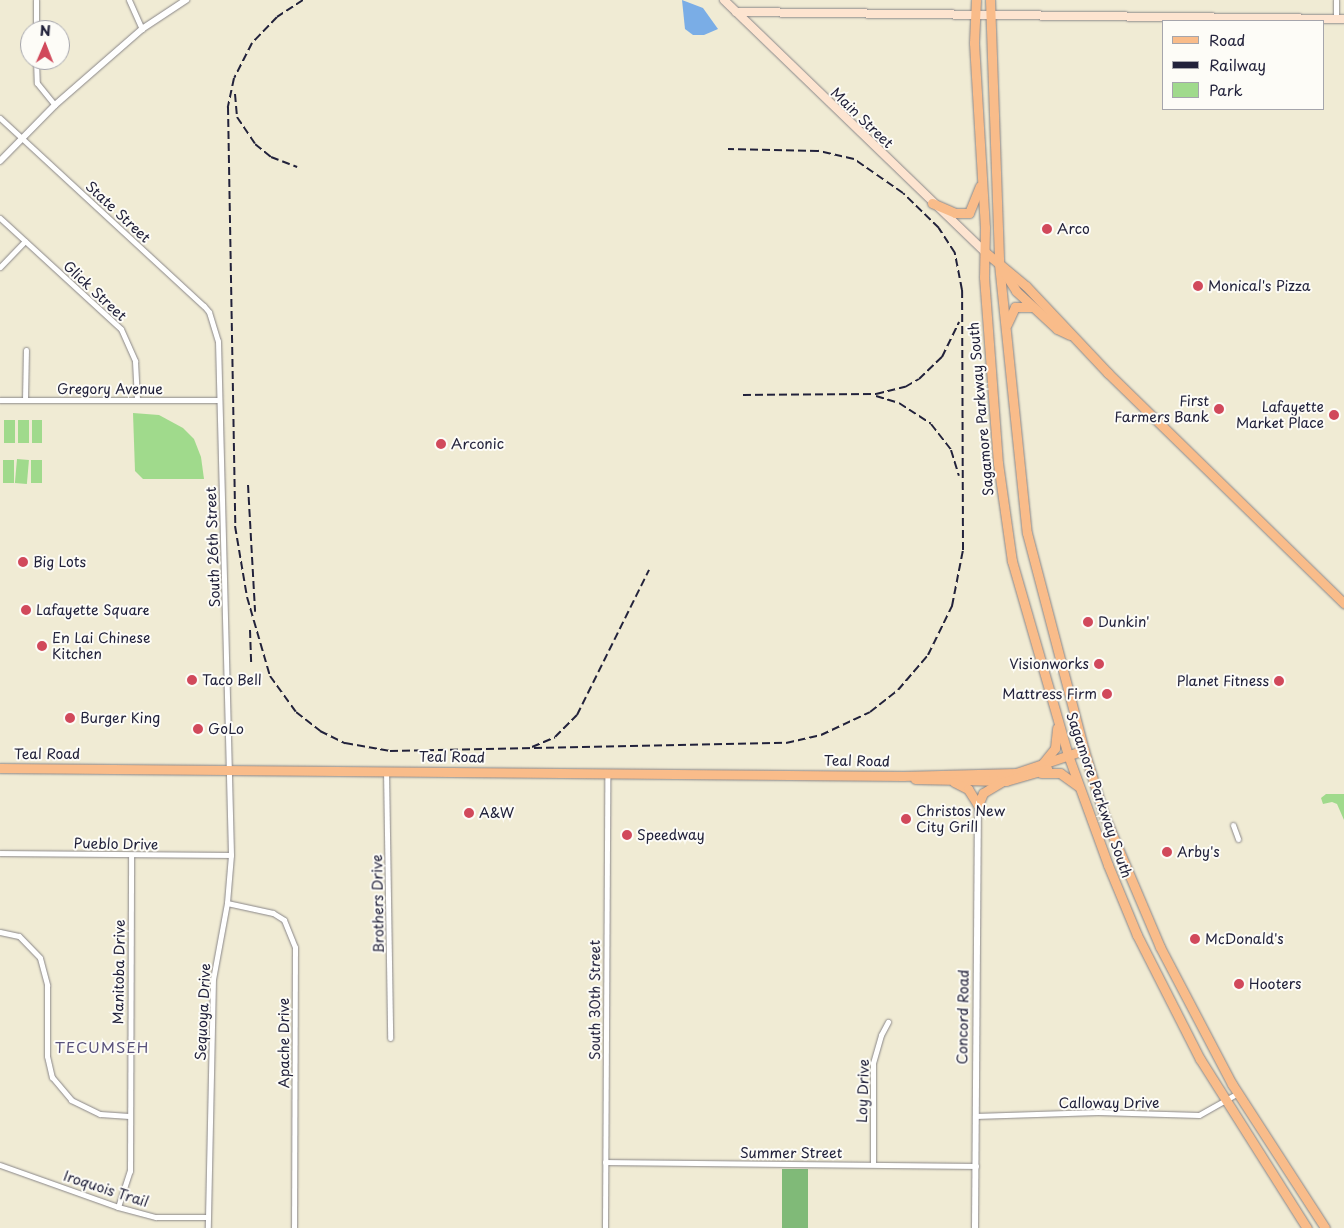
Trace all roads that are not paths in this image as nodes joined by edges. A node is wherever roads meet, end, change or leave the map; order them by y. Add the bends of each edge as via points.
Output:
1 (36, 0) edge
2 (130, 0) edge
3 (186, 0) edge
4 (724, 0) edge
5 (976, 0) edge
6 (990, 0) edge
7 (1336, 0) edge
8 (736, 12) junction
9 (975, 16) junction
10 (990, 16) junction
11 (1340, 19) edge
12 (36, 20) edge
13 (142, 29) junction
14 (36, 70) edge
15 (55, 105) junction
16 (0, 118) edge
17 (22, 138) junction
18 (0, 161) edge
19 (981, 183) junction
20 (932, 203) junction
21 (0, 218) edge
22 (25, 241) junction
23 (985, 252) junction
24 (998, 264) junction
25 (0, 267) edge
26 (1034, 308) junction
27 (215, 327) joint
28 (1006, 332) junction
29 (1070, 335) junction
30 (26, 350) dead end
31 (0, 400) edge
32 (26, 400) junction
33 (137, 400) junction
34 (219, 400) junction
35 (1344, 603) edge
36 (1055, 711) junction
37 (1084, 750) junction
38 (1068, 755) junction
39 (0, 768) edge
40 (231, 768) junction
41 (386, 770) junction
42 (1036, 771) junction
43 (607, 772) junction
44 (903, 776) junction
45 (951, 780) junction
46 (1006, 780) junction
47 (1080, 788) junction
48 (978, 805) junction
49 (1233, 825) dead end
50 (1238, 839) dead end
51 (0, 854) edge
52 (132, 855) junction
53 (231, 855) junction
54 (227, 902) junction
55 (0, 932) edge
56 (888, 1022) dead end
57 (390, 1038) dead end
58 (1238, 1094) junction
59 (1226, 1101) junction
60 (129, 1116) junction
61 (975, 1116) junction
62 (605, 1162) junction
63 (873, 1164) junction
64 (0, 1165) edge
65 (976, 1166) junction
66 (118, 1207) junction
67 (208, 1216) junction
68 (208, 1228) edge
69 (294, 1228) edge
70 (604, 1228) edge
71 (975, 1228) edge
72 (1307, 1228) edge
73 (1325, 1228) edge

1 - 12 street
2 - 13 street
3 - 13 street
4 - 8 main road, Main Street
5 - 9 main road, Sagamore Parkway South
6 - 10 main road, Sagamore Parkway South
7 - 11 street
8 - 9 main road
8 - 20 main road, Main Street
9 - 10 main road
9 - 19 main road, Sagamore Parkway South
10 - 11 main road
10 - 24 main road, Sagamore Parkway South
13 - 15 street
14 - 15 street via 37,82
15 - 17 street
16 - 17 street, State Street
17 - 18 street
17 - 27 street, State Street via 204,306
19 - 20 main road via 968,214 954,213
19 - 23 main road, Sagamore Parkway South
20 - 23 main road, Main Street
21 - 22 street, Glick Street
22 - 25 street
22 - 33 street, Glick Street via 127,337 135,361
23 - 24 main road
23 - 36 main road, Sagamore Parkway South via 998,463 1011,552
24 - 26 main road via 1016,291
24 - 28 main road, Sagamore Parkway South
24 - 29 main road via 1054,314
26 - 28 main road via 1023,305 1015,308
26 - 29 main road via 1057,329
27 - 34 street, South 26th Street
28 - 37 main road, Sagamore Parkway South via 1027,533
29 - 35 main road
30 - 32 street
31 - 32 street, Gregory Avenue
32 - 33 street, Gregory Avenue
33 - 34 street, Gregory Avenue
34 - 40 street, South 26th Street
36 - 38 main road, Sagamore Parkway South
36 - 42 main road via 1055,748
37 - 38 main road, Teal Road
37 - 58 main road, Sagamore Parkway South via 1104,815 1160,947
38 - 42 main road, Teal Road
38 - 47 main road, Sagamore Parkway South
39 - 40 main road, Teal Road
40 - 41 main road, Teal Road
40 - 53 street, Sequoya Drive
41 - 43 main road, Teal Road
41 - 57 street, Brothers Drive
42 - 44 main road, Teal Road
42 - 46 main road, Teal Road
42 - 47 main road via 1060,773
43 - 44 main road, Teal Road
43 - 62 street, South 30th Street
44 - 45 main road, Teal Road
45 - 46 main road, Teal Road
45 - 48 main road via 968,789
46 - 48 main road via 989,788
47 - 59 main road, Sagamore Parkway South via 1138,935 1200,1059
48 - 61 street, Concord Road
49 - 50 street
51 - 52 street, Pueblo Drive
52 - 53 street, Pueblo Drive
52 - 60 street, Manitoba Drive
53 - 54 street, Sequoya Drive
54 - 67 street, Sequoya Drive via 213,978
54 - 69 street, Apache Drive via 273,913 284,920 295,947
55 - 60 street via 19,936 40,958 47,985 47,1056 52,1077 71,1100 100,1114
56 - 63 street, Loy Drive via 873,1063
58 - 59 street, Calloway Drive
58 - 73 main road, Sagamore Parkway South
59 - 61 street, Calloway Drive via 1199,1115 1098,1112
59 - 72 main road, Sagamore Parkway South
60 - 66 street, Manitoba Drive via 130,1170
61 - 65 street, Concord Road
62 - 63 street, Summer Street
62 - 70 street, South 30th Street
63 - 65 street, Summer Street
64 - 66 street, Iroquois Trail
65 - 71 street, Concord Road
66 - 67 street, Iroquois Trail via 156,1216
67 - 68 street, Sequoya Drive

